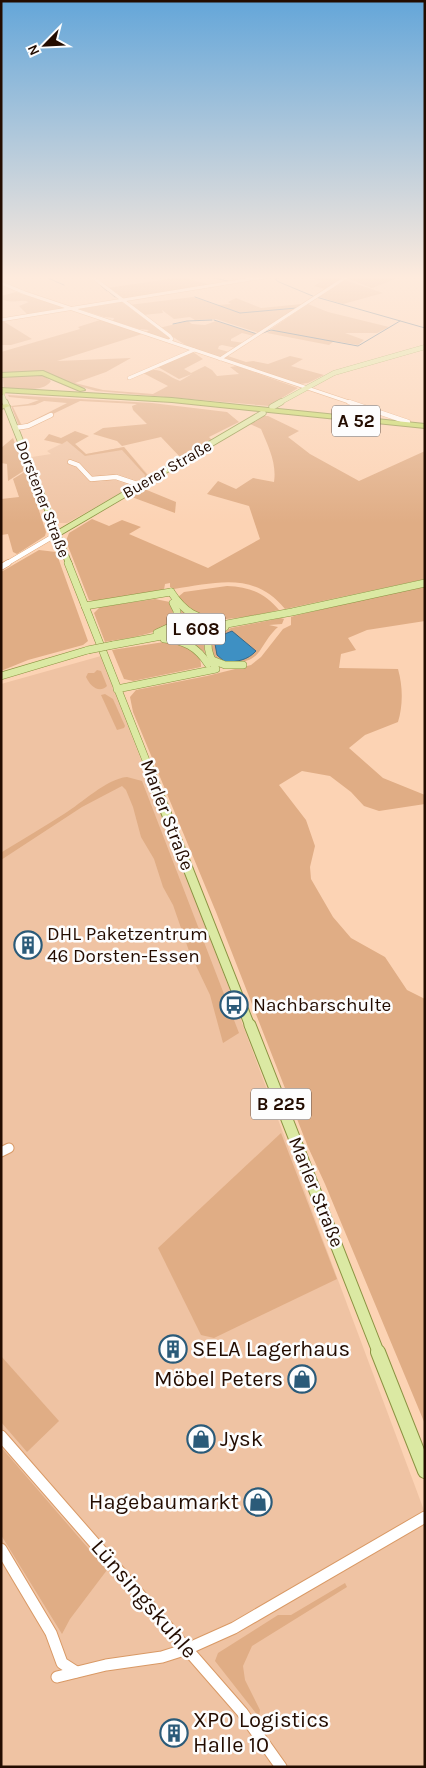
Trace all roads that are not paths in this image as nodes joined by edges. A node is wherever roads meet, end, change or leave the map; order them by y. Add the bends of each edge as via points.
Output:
1 (174, 359) edge
2 (220, 359) edge
3 (382, 359) edge
4 (1, 376) edge
5 (129, 378) dead end
6 (306, 388) junction
7 (1, 391) edge
8 (12, 391) junction
9 (20, 391) junction
10 (120, 396) junction
11 (4, 406) edge
12 (272, 407) dead end
13 (263, 413) dead end
14 (51, 415) dead end
15 (408, 422) dead end
16 (15, 428) junction
17 (425, 428) edge
18 (70, 462) dead end
19 (140, 485) junction
20 (52, 523) junction
21 (71, 526) junction
22 (57, 534) junction
23 (42, 543) junction
24 (60, 545) junction
25 (1, 567) edge
26 (425, 583) edge
27 (171, 592) junction
28 (149, 596) junction
29 (172, 601) junction
30 (105, 603) junction
31 (85, 606) junction
32 (266, 616) junction
33 (90, 619) junction
34 (126, 642) junction
35 (212, 660) junction
36 (243, 665) dead end
37 (212, 672) junction
38 (1, 676) edge
39 (144, 684) junction
40 (117, 688) junction
41 (125, 708) junction
42 (1, 1436) edge
43 (425, 1471) edge
44 (425, 1517) edge
45 (1, 1549) edge
46 (187, 1649) junction
47 (76, 1672) junction
48 (57, 1677) dead end
49 (280, 1767) edge

1 - 5 street
2 - 6 street
3 - 6 main road via 340,370
4 - 9 highway via 39,374 52,380 39,389
4 - 10 highway via 43,373 76,389
6 - 12 main road
6 - 15 street
7 - 8 highway, A 52, bridge
7 - 11 main road, Dorstener Straße / B 225
8 - 9 highway, A 52
8 - 17 highway, A 52 via 257,410
9 - 10 highway, A 52
10 - 17 highway, A 52 via 233,405
11 - 16 main road, Dorstener Straße / B 225
13 - 19 main road, Buerer Straße
14 - 16 street via 28,426
16 - 20 main road, Dorstener Straße / B 225
18 - 19 street via 78,465 91,479 116,477
19 - 21 main road, Buerer Straße
20 - 21 main road
20 - 22 main road, Dorstener Straße / B 225
21 - 22 main road, Buerer Straße
22 - 23 street, Buerer Straße
22 - 24 main road, Dorstener Straße / B 225
23 - 24 street
23 - 25 street, Buerer Straße
24 - 31 main road, Dorstener Straße / B 225
26 - 32 main road, L 608
27 - 28 main road
27 - 29 main road
27 - 32 main road via 183,610 199,618 221,620
28 - 29 main road
28 - 30 main road
29 - 34 main road via 177,619 170,627
30 - 31 main road
30 - 33 main road via 94,609
31 - 33 main road, Marler Straße / B 225
32 - 34 main road, L 608
32 - 35 main road via 214,632 207,647
33 - 40 main road, Marler Straße / B 225
34 - 37 main road via 167,639 185,642 199,650
34 - 38 main road, L 608, bridge
35 - 36 main road via 226,665
35 - 37 main road via 216,669
37 - 39 main road
39 - 40 main road
39 - 41 main road via 127,694
40 - 41 main road, Marler Straße / B 225
41 - 43 main road, Marler Straße / B 225
42 - 46 street, Lünsingskuhle
44 - 46 street via 234,1628
45 - 47 street via 51,1633 62,1663
46 - 47 street via 162,1657
46 - 49 street, Lünsingskuhle via 258,1732
47 - 48 street

